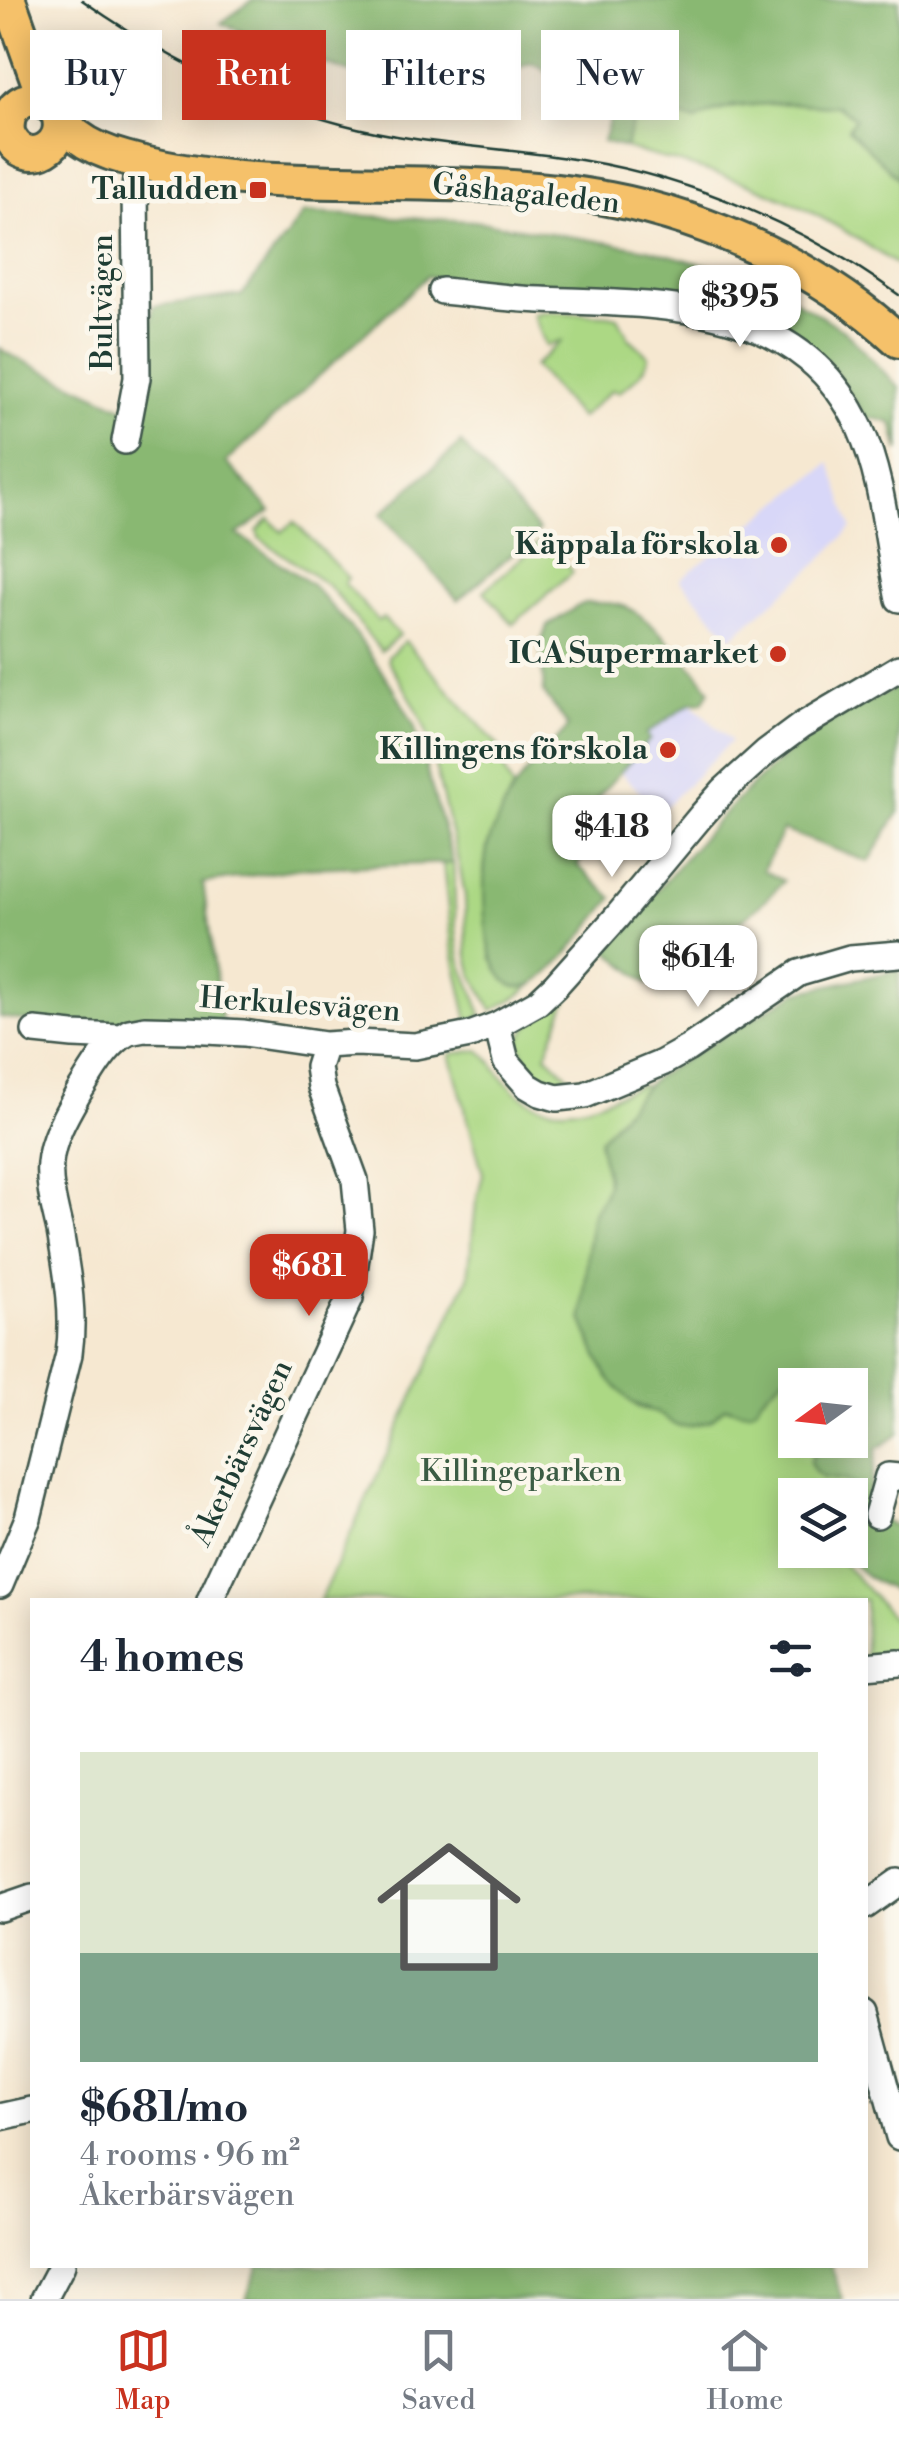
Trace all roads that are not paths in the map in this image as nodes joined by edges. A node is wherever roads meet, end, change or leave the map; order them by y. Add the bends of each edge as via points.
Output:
1 (13, 10) edge
2 (26, 125) edge
3 (129, 159) junction
4 (442, 292) dead end
5 (899, 341) edge
6 (125, 441) dead end
7 (899, 599) edge
8 (899, 668) edge
9 (899, 954) edge
10 (497, 1025) junction
11 (35, 1031) dead end
12 (121, 1037) junction
13 (324, 1045) junction
14 (899, 1477) edge
15 (877, 1514) dead end
16 (0, 1585) edge
17 (211, 1598) edge
18 (899, 1663) edge
19 (868, 1666) edge
20 (899, 1882) edge
21 (30, 1897) edge
22 (868, 1904) edge
23 (0, 1908) edge
24 (868, 2025) edge
25 (30, 2110) edge
26 (0, 2117) edge
27 (899, 2137) edge
28 (60, 2268) edge
29 (44, 2299) edge

1 - 2 main road via 37,78
2 - 3 main road, Gåshagaleden
3 - 5 main road, Gåshagaleden via 241,179 503,186 641,206 709,227 792,266
3 - 6 street, Bultvägen via 137,378
4 - 7 street via 696,310 736,319 788,345 828,378 859,425
8 - 10 street, Herkulesvägen via 766,752 700,816 555,986
9 - 10 street via 850,958 799,973 687,1049 585,1094 557,1098 528,1086 506,1061
10 - 13 street, Herkulesvägen via 415,1046
11 - 12 street, Herkulesvägen
12 - 13 street, Herkulesvägen via 135,1030 187,1030
12 - 16 street via 72,1104 51,1158 72,1332 28,1518
13 - 17 street, Åkerbärsvägen via 321,1087 357,1196 360,1230 350,1298
14 - 15 street via 888,1476
18 - 19 street
20 - 22 street
21 - 23 street
24 - 27 street
25 - 26 street
28 - 29 street

